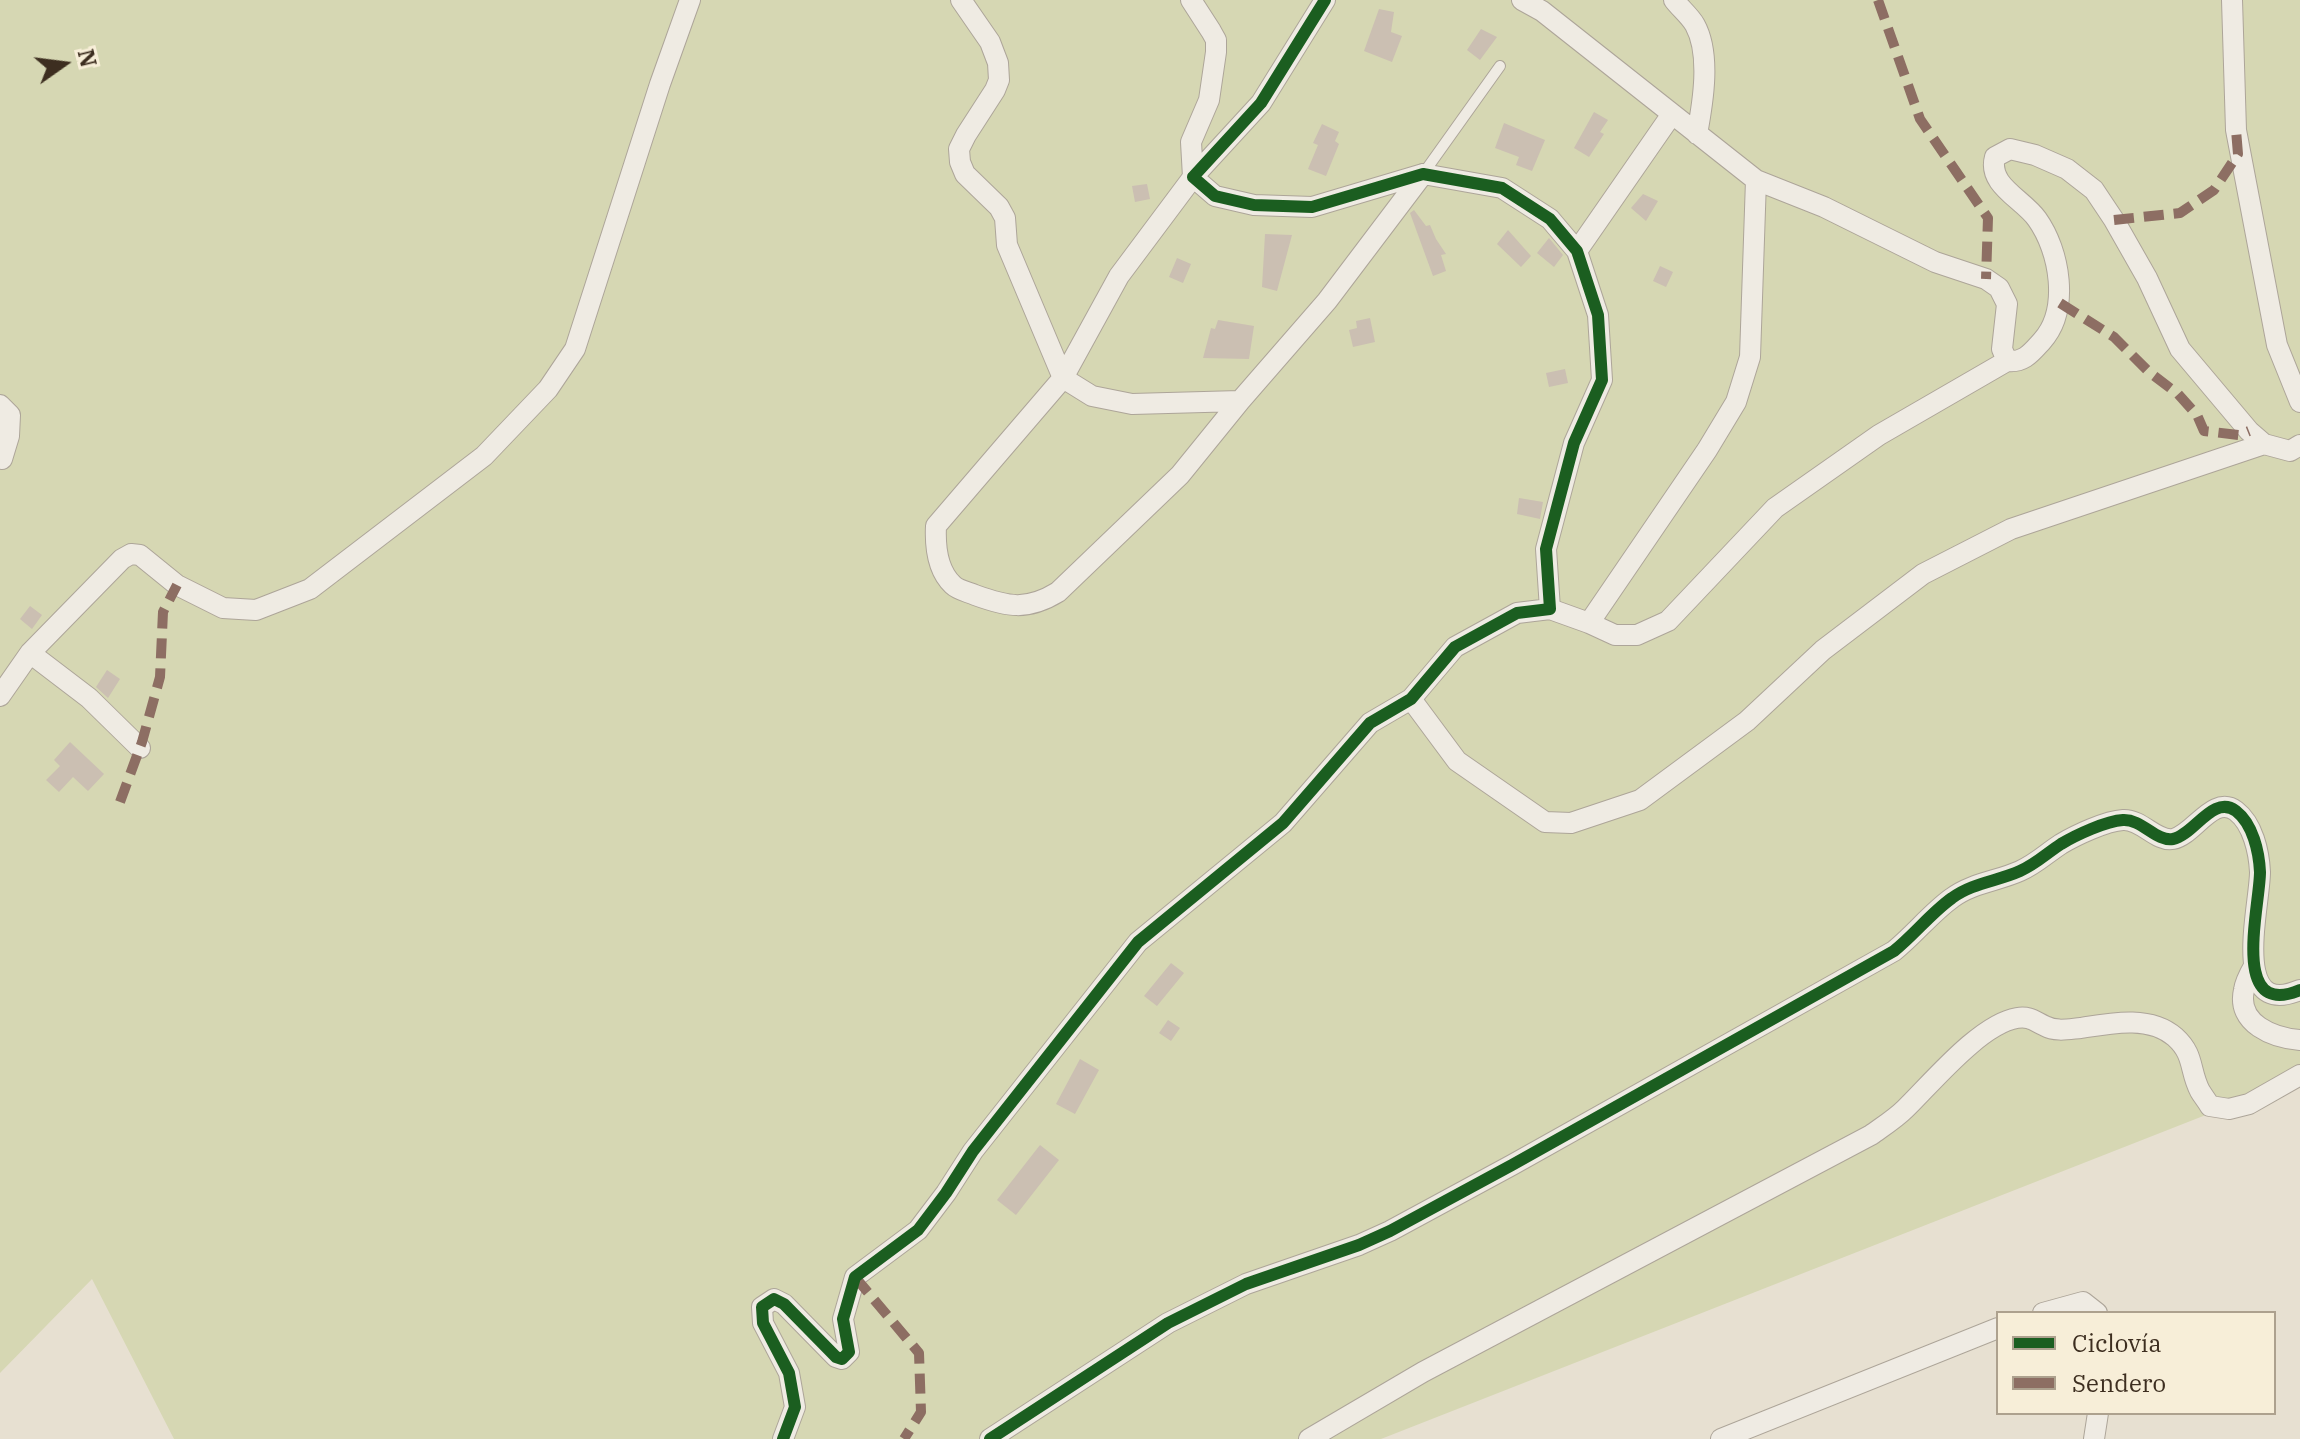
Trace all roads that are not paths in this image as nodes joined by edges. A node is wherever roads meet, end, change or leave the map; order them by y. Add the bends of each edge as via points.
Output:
1 (690, 0) edge
2 (961, 0) edge
3 (1191, 0) edge
4 (1325, 0) edge
5 (1522, 0) edge
6 (1674, 0) edge
7 (2232, 0) edge
8 (1500, 66) dead end
9 (1672, 114) junction
10 (1697, 134) junction
11 (1423, 174) junction
12 (1193, 177) junction
13 (1756, 180) junction
14 (1577, 251) junction
15 (2007, 361) junction
16 (1063, 378) junction
17 (1240, 401) junction
18 (2300, 402) edge
19 (0, 405) edge
20 (2264, 444) junction
21 (2300, 445) edge
22 (2, 459) dead end
23 (1550, 609) junction
24 (1589, 623) junction
25 (30, 653) junction
26 (0, 696) edge
27 (1411, 699) junction
28 (140, 748) dead end
29 (2254, 966) junction
30 (2300, 990) edge
31 (2300, 1040) edge
32 (2300, 1075) edge
33 (2050, 1311) edge
34 (2094, 1311) edge
35 (1996, 1329) edge
36 (2098, 1415) edge
37 (783, 1439) edge
38 (990, 1439) edge
39 (1309, 1439) edge
40 (1721, 1439) edge
41 (2094, 1439) edge

1 - 25 street via 575,349 548,389 484,456 310,589 256,610 223,608 131,554
2 - 16 street via 990,42 999,80 959,149 960,162 1005,218 1007,245
3 - 12 street via 1216,40 1209,100 1191,142
4 - 12 street via 1261,103
5 - 9 street
6 - 10 street via 1695,25 1703,55 1705,95
7 - 18 street via 2236,130 2277,345
8 - 11 lane
9 - 10 street
9 - 14 street
10 - 13 street
11 - 12 street via 1312,207 1254,205 1215,196
11 - 14 street via 1502,188 1550,219
11 - 17 street via 1327,301
12 - 16 street via 1119,276
13 - 15 street via 1999,288 2007,304 2002,349
13 - 24 street via 1750,357 1736,402
14 - 23 street via 1598,315 1602,380 1574,443 1546,549
15 - 20 street via 2018,362 2035,349 2050,332 2060,303 2056,256 2038,219 1999,182 1992,167 1995,157 2010,149 2067,169 2094,190 2147,278 2180,349
15 - 24 street via 1879,435 1775,508 1668,621 1637,635 1615,635
16 - 17 street via 1092,396 1132,404
16 - 17 street via 936,526 940,563 954,587 1023,606 1058,592 1180,475
19 - 22 street via 10,415
20 - 21 street via 2290,451
20 - 27 street via 2011,529 1923,574 1823,650 1747,721 1640,800 1571,823 1545,822 1457,761
23 - 24 street
23 - 27 street via 1517,613 1455,647
25 - 26 street
25 - 28 street via 89,698
27 - 37 street via 1370,723 1283,823 1138,942 973,1151 918,1230 855,1277 843,1319 849,1352 842,1359 784,1304 774,1299 762,1307 763,1323 789,1373 795,1407
29 - 30 street via 2263,988 2274,996
29 - 31 street via 2244,990 2247,1013 2267,1033
29 - 38 street via 2258,853 2236,812 2215,809 2173,839 2137,822 2105,824 2062,843 2021,871 1955,895 1894,951 1390,1231 1246,1284 1168,1323
32 - 39 street via 2249,1104 2210,1106 2187,1049 2158,1027 2112,1023 2064,1030 2047,1028 2033,1018 2015,1018 1952,1059 1902,1112 1871,1135 1423,1372
33 - 34 street via 2083,1302
35 - 40 street
36 - 41 street

